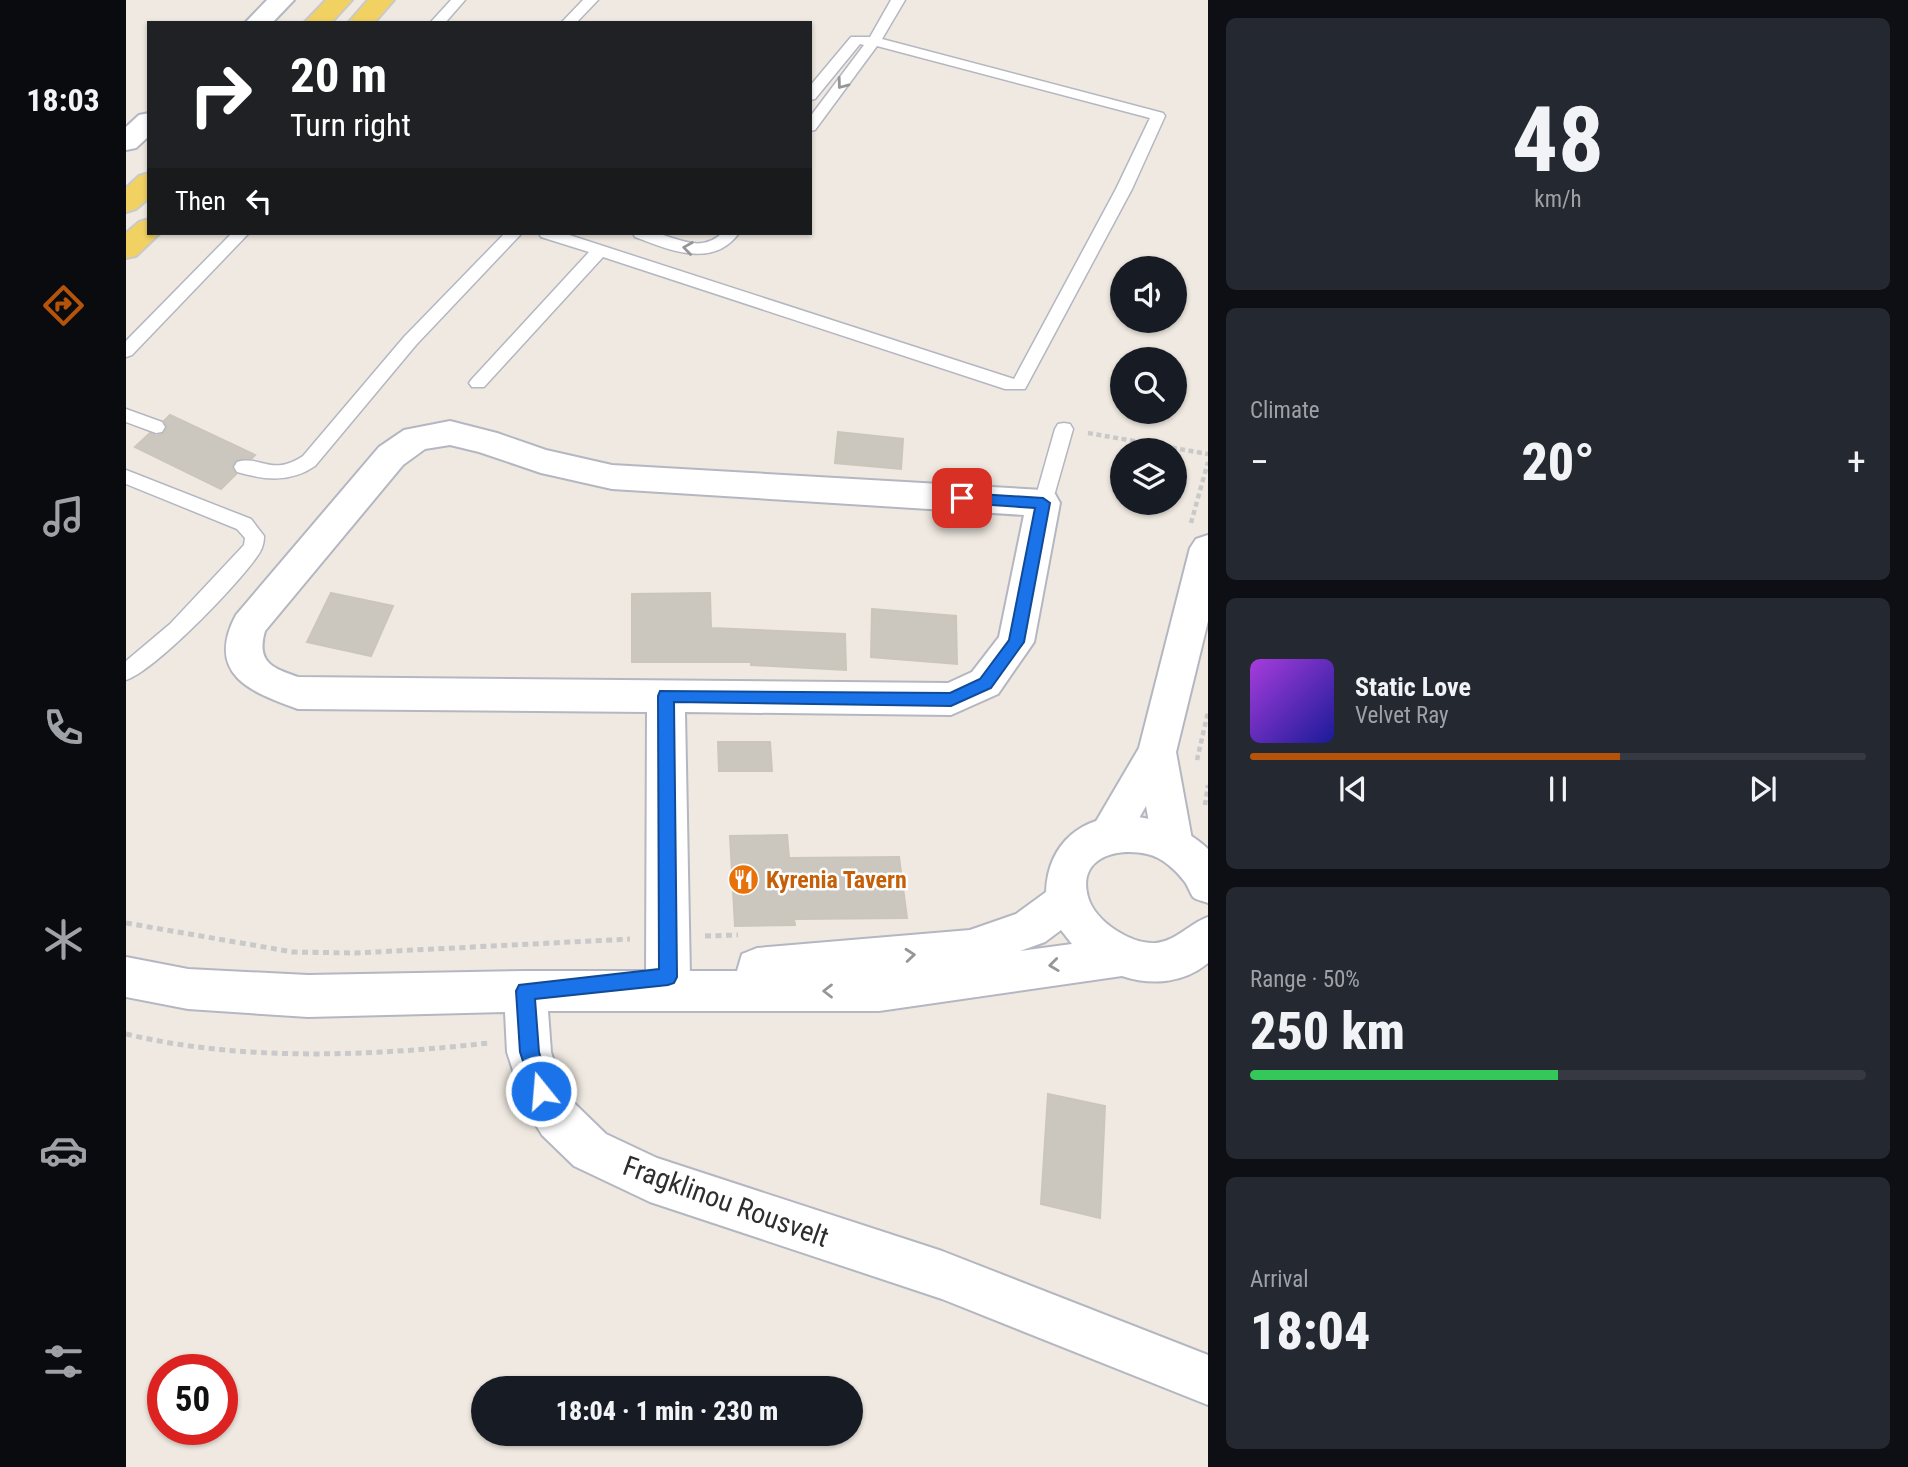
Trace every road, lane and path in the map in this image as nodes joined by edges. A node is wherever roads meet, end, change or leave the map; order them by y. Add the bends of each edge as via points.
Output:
1 (282, 0) edge
2 (340, 0) edge
3 (382, 0) edge
4 (458, 0) edge
5 (591, 0) edge
6 (898, 0) edge
7 (259, 21) edge
8 (318, 21) edge
9 (362, 21) edge
10 (439, 21) edge
11 (570, 21) edge
12 (874, 41) junction
13 (812, 94) edge
14 (147, 123) edge
15 (812, 124) edge
16 (126, 142) edge
17 (147, 184) edge
18 (126, 203) edge
19 (147, 230) edge
20 (239, 235) edge
21 (512, 235) edge
22 (553, 235) edge
23 (646, 235) edge
24 (729, 235) edge
25 (126, 250) edge
26 (600, 250) junction
27 (126, 351) edge
28 (478, 383) dead end
29 (126, 415) edge
30 (156, 428) dead end
31 (1065, 429) joint
32 (1208, 454) edge
33 (243, 467) dead end
34 (126, 477) edge
35 (1043, 503) junction
36 (1208, 548) edge
37 (126, 673) edge
38 (666, 696) junction
39 (1157, 752) junction
40 (1108, 835) junction
41 (1173, 845) junction
42 (1208, 884) edge
43 (1069, 900) junction
44 (1208, 936) edge
45 (1121, 957) junction
46 (126, 977) edge
47 (668, 977) junction
48 (527, 1015) junction
49 (126, 1034) edge
50 (1208, 1380) edge

1 - 7 street
2 - 8 main road
3 - 9 main road
4 - 10 lane
5 - 11 lane
6 - 12 lane
12 - 13 lane via 856,40
12 -> 15 lane
12 - 26 lane via 1158,116 1125,189 1018,385
14 - 16 street
17 - 18 main road
19 - 25 main road
20 - 27 lane
21 - 33 lane via 410,341 309,461 282,474
22 - 26 lane
24 -> 23 lane via 716,247 697,250
26 - 28 lane
29 - 30 lane
31 - 32 path
31 - 35 lane
34 - 37 lane via 244,524 255,536 253,548 177,632
35 - 38 street via 1016,642 985,683 951,699
35 - 38 street via 612,477 450,433 416,438 391,456 249,625 241,643 246,666 270,684 298,693
36 - 39 street
38 - 47 street
39 - 40 street
39 - 41 street
40 - 41 street via 1130,832
40 - 43 street via 1078,853 1067,882
41 - 42 street
43 - 45 street via 1086,933
47 -> 43 street via 970,950 1030,929
44 - 45 street via 1183,958 1163,964
45 -> 48 street via 879,991
46 - 48 street via 188,989
47 - 48 street
48 - 49 path via 447,1048 290,1054 169,1046
48 - 50 street, Fragklinou Rousvelt via 529,1052 541,1091 558,1119 590,1150 650,1179 942,1275

